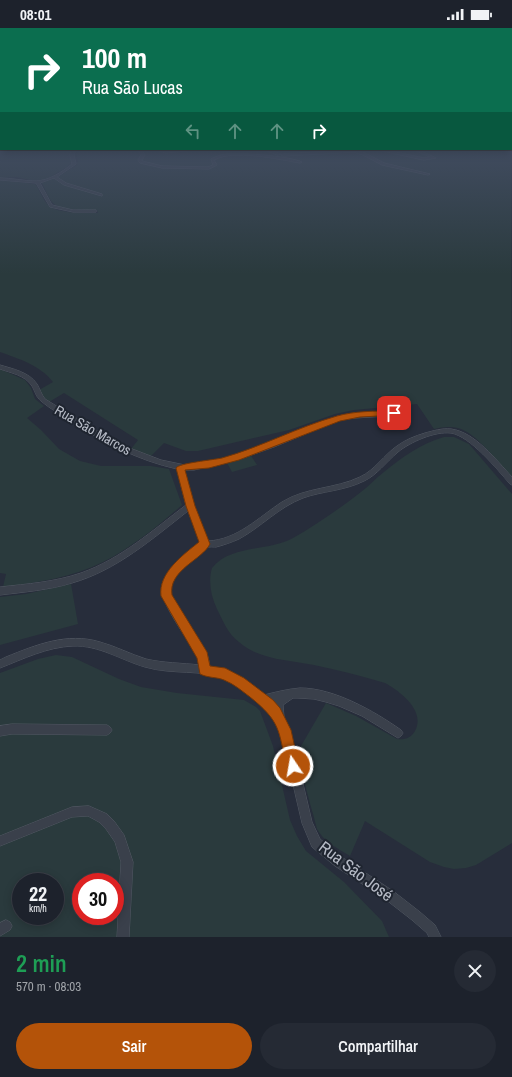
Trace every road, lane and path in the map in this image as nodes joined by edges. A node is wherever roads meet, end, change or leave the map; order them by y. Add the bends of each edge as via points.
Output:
1 (41, 189) edge
2 (83, 189) edge
3 (101, 195) dead end
4 (95, 211) dead end
5 (0, 367) edge
6 (406, 411) dead end
7 (180, 468) junction
8 (512, 482) edge
9 (190, 506) junction
10 (205, 544) junction
11 (0, 591) edge
12 (0, 664) edge
13 (204, 670) junction
14 (300, 693) junction
15 (262, 700) junction
16 (280, 720) junction
17 (108, 730) dead end
18 (0, 732) edge
19 (398, 733) dead end
20 (0, 841) edge
21 (123, 937) edge
22 (435, 937) edge

1 - 4 street via 53,207 77,212
2 - 3 street
5 - 7 street, Rua São Marcos via 31,381 39,397 117,446 133,454
6 - 7 street, Rua São Marcos via 344,417 236,457
7 - 9 street
8 - 10 street via 467,436 456,432 436,432 404,444 364,478 342,487 303,494 227,540 217,544
9 - 10 street
9 - 11 street via 95,572 57,582
10 - 13 street via 172,575 166,584 165,592 203,656
12 - 13 street, Rua São José via 46,647 78,642 99,646 146,663
13 - 15 street, Rua São José via 225,674 240,682
14 - 15 street
14 - 16 street via 286,697 278,703
14 - 19 street via 326,697 360,710
15 - 16 street, Rua São José via 272,708
16 - 22 street, Rua São José via 287,737 306,823 316,843 416,916
17 - 18 street
20 - 21 street via 72,812 89,811 103,818 120,839 127,862

